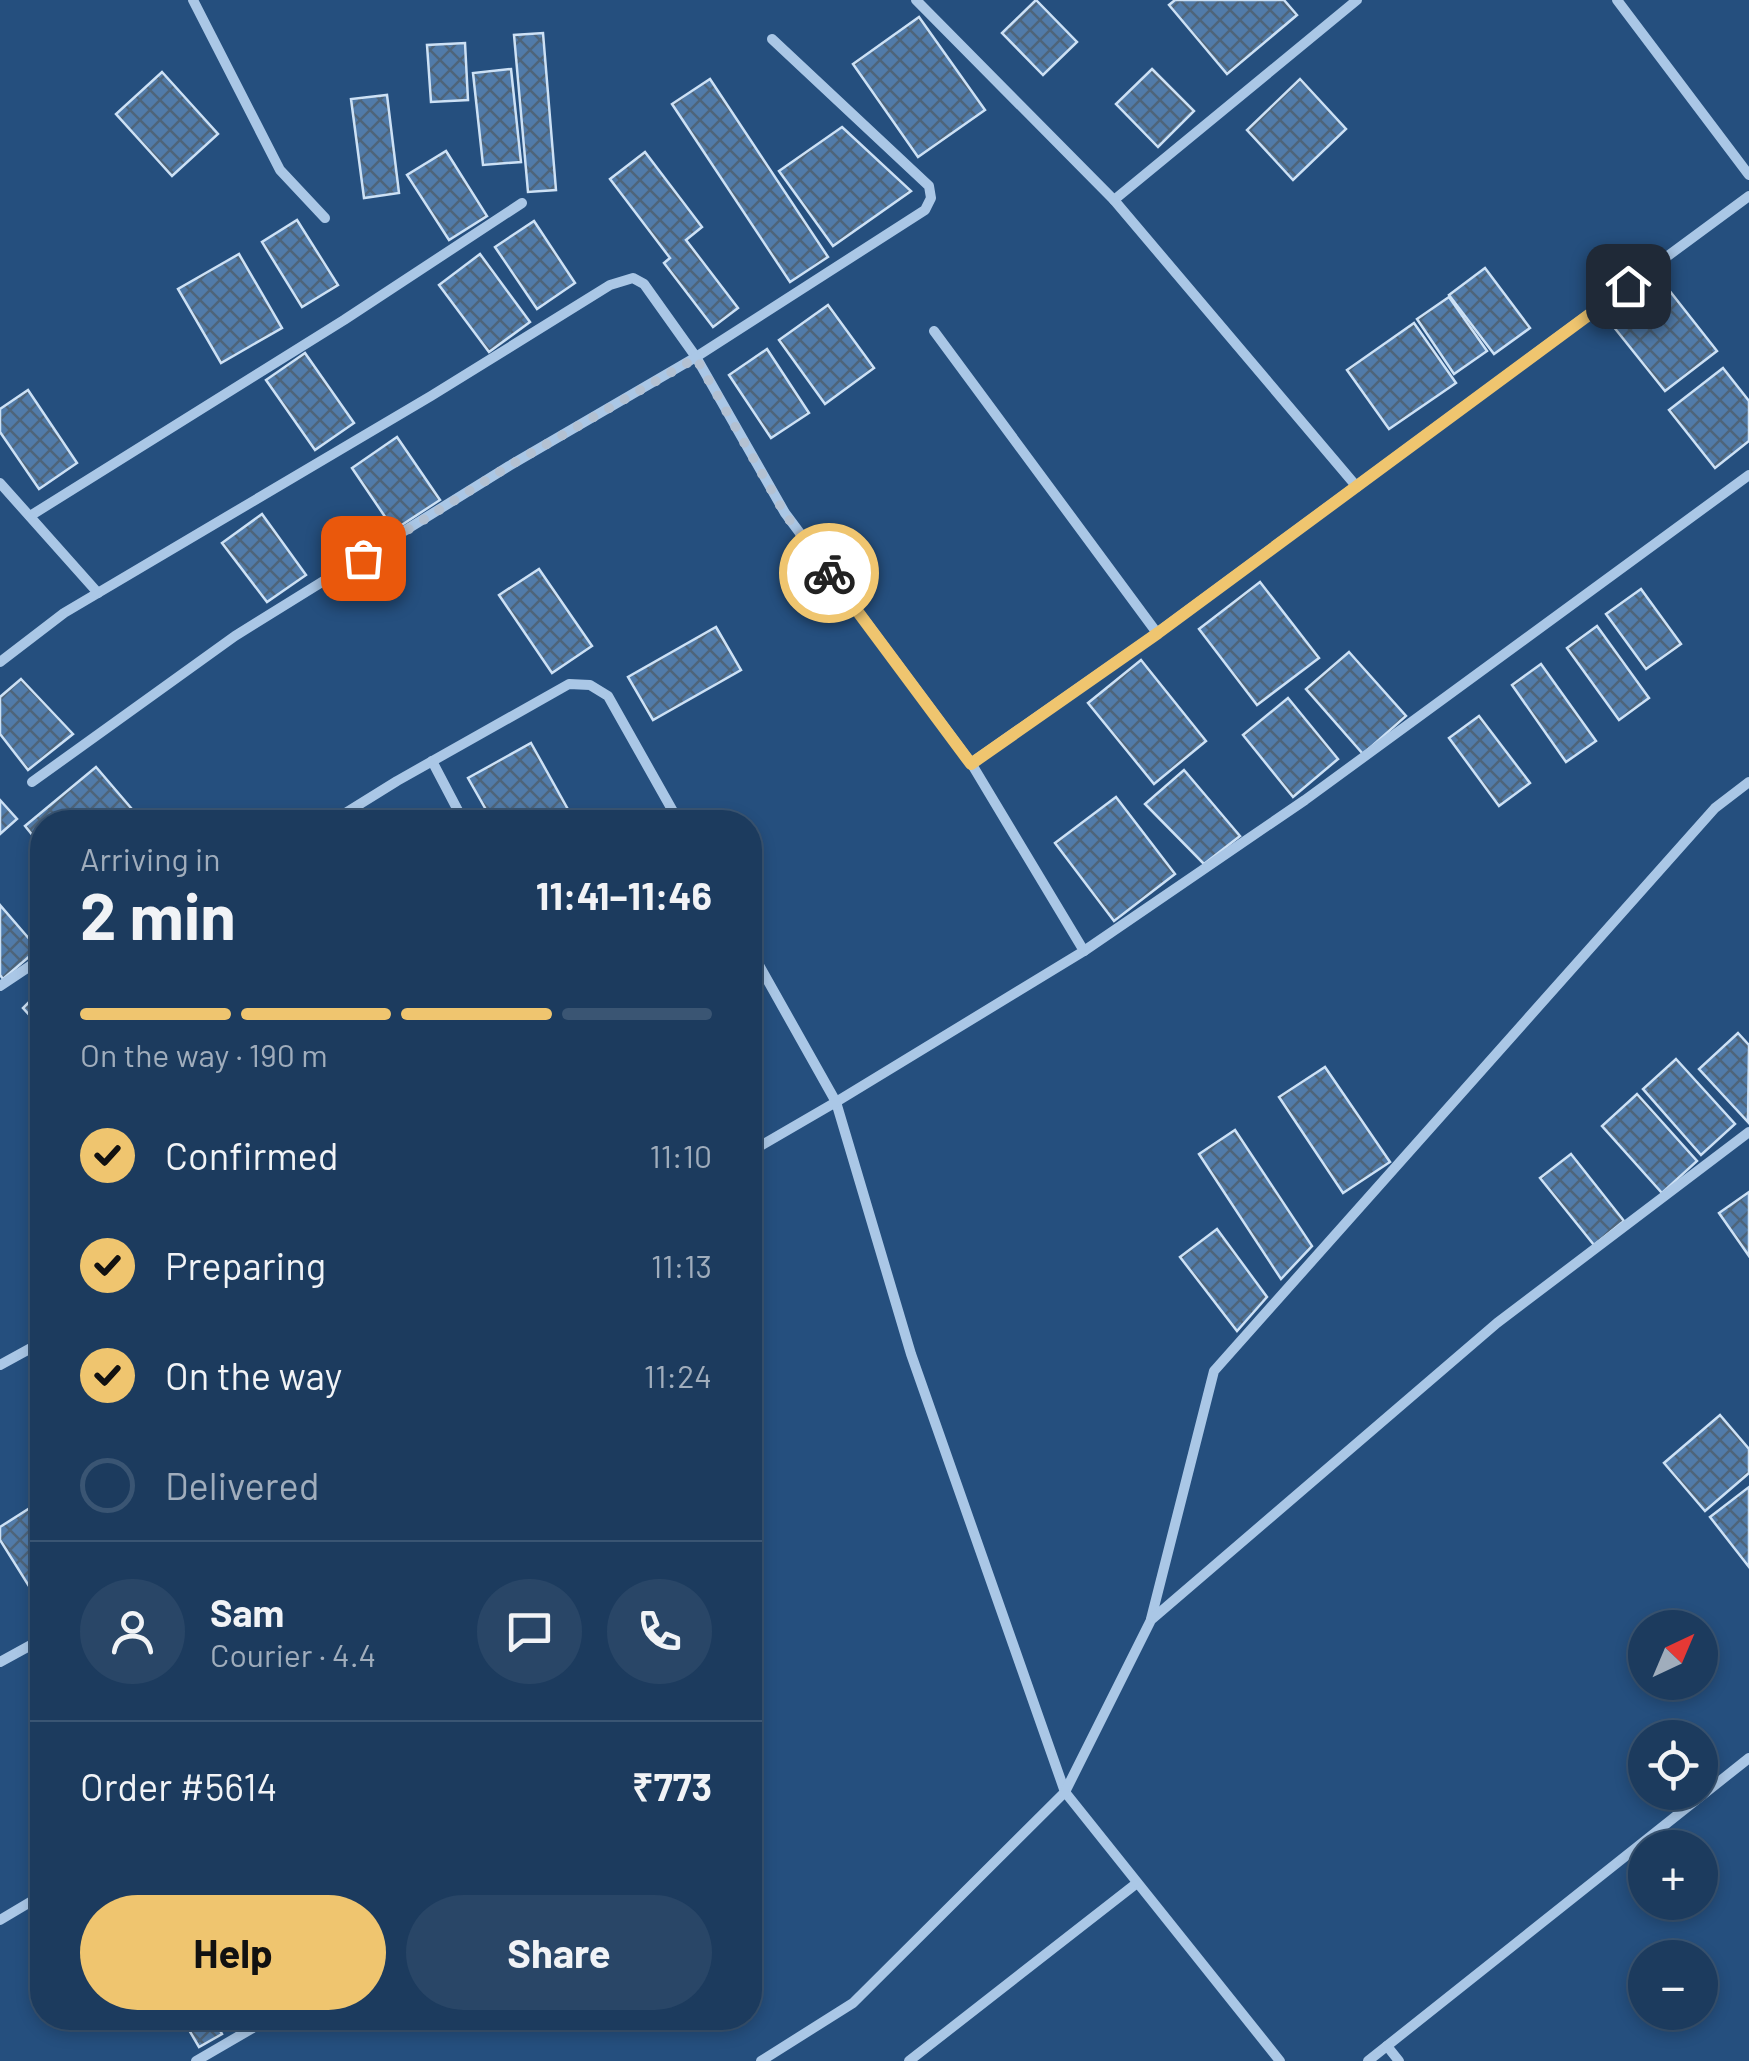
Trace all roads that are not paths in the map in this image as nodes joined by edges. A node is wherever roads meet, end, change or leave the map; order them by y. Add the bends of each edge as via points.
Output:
1 (193, 0) edge
2 (916, 0) edge
3 (1356, 0) edge
4 (1617, 0) edge
5 (772, 39) dead end
6 (1749, 175) edge
7 (1749, 196) edge
8 (1114, 200) junction
9 (522, 204) dead end
10 (326, 218) dead end
11 (934, 331) dead end
12 (696, 358) junction
13 (1749, 475) edge
14 (0, 483) edge
15 (1357, 487) junction
16 (30, 516) junction
17 (98, 593) junction
18 (1158, 633) junction
19 (0, 662) edge
20 (432, 761) junction
21 (971, 764) junction
22 (32, 782) dead end
23 (1749, 782) edge
24 (351, 810) edge
25 (458, 810) edge
26 (672, 810) edge
27 (1084, 951) junction
28 (30, 966) edge
29 (762, 970) edge
30 (0, 986) edge
31 (836, 1102) junction
32 (1749, 1132) edge
33 (762, 1145) edge
34 (30, 1349) edge
35 (0, 1365) edge
36 (1151, 1620) junction
37 (30, 1646) edge
38 (0, 1662) edge
39 (1749, 1758) edge
40 (1065, 1792) junction
41 (1137, 1883) junction
42 (30, 1902) edge
43 (0, 1920) edge
44 (249, 2030) edge
45 (1387, 2046) junction
46 (196, 2061) edge
47 (760, 2061) edge
48 (909, 2061) edge
49 (1280, 2061) edge
50 (1368, 2061) edge
51 (1399, 2061) edge

1 - 10 street via 280,170
2 - 8 street
3 - 8 street
4 - 6 street
5 - 12 street via 928,186 931,198 925,210
7 - 15 street
8 - 15 street
9 - 16 street
11 - 18 street
12 - 17 street via 644,284 622,280
12 - 21 street via 785,514
12 - 22 street via 235,636
13 - 27 street via 1304,800
14 - 16 street
15 - 18 street
16 - 17 street
17 - 19 street
18 - 21 street
20 - 24 street
20 - 25 street
20 - 26 street via 569,684 590,685 608,696
21 - 27 street
23 - 36 street via 1715,808 1214,1372
27 - 31 street
28 - 30 street
29 - 31 street
31 - 33 street
31 - 40 street via 911,1354
32 - 36 street via 1497,1323
34 - 35 street
36 - 40 street
37 - 38 street
39 - 45 street
40 - 41 street
40 - 47 street via 853,2003
41 - 48 street
41 - 49 street
42 - 43 street
44 - 46 street
45 - 50 street
45 - 51 street

